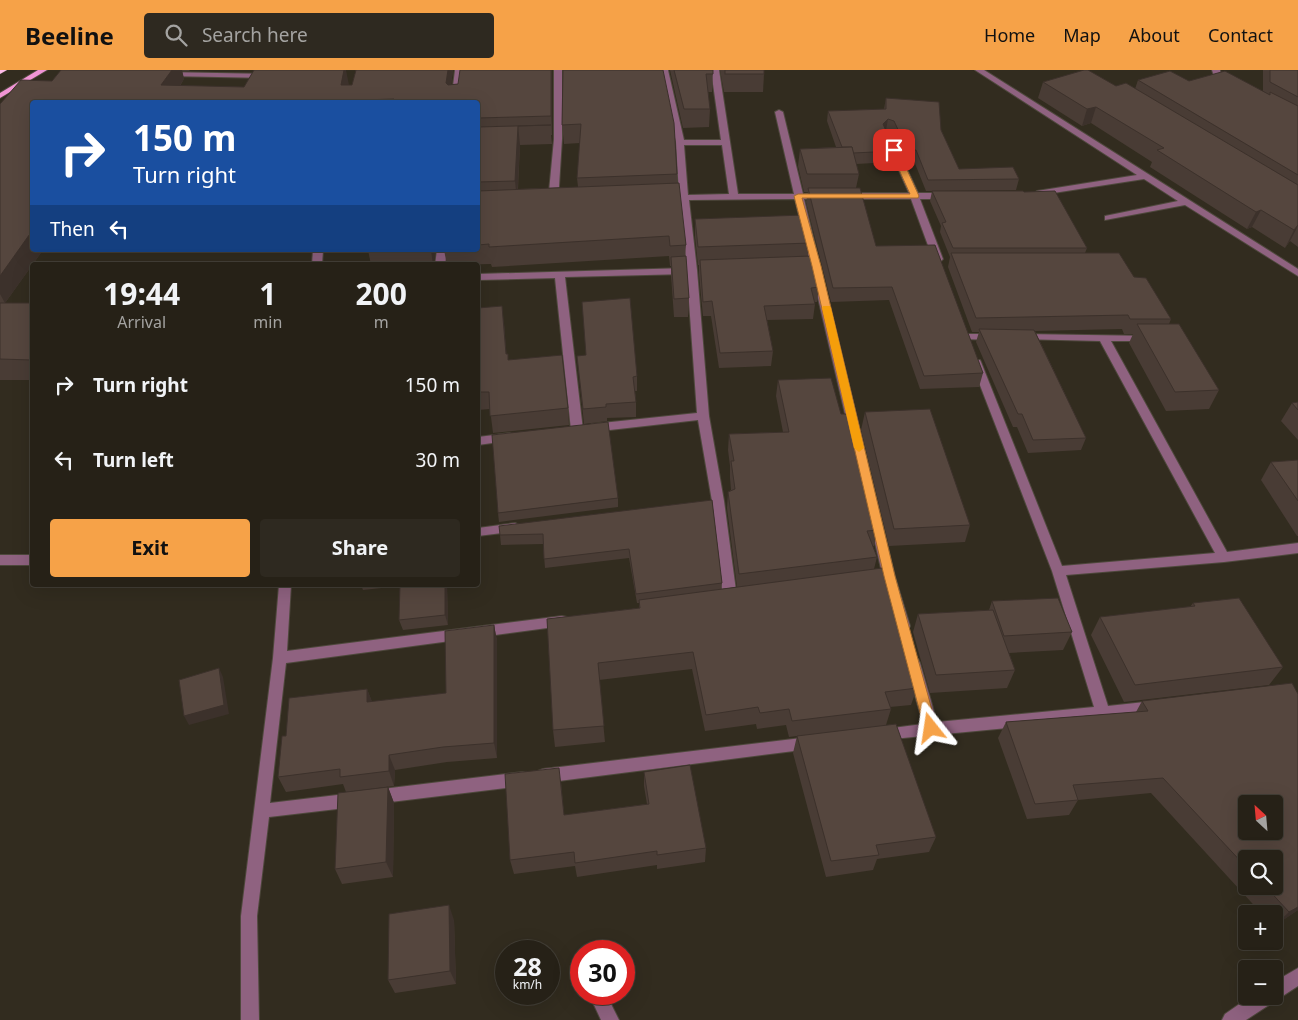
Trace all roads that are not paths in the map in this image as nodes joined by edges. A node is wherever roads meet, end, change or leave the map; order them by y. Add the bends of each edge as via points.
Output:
1 (43, 70) edge
2 (459, 70) edge
3 (558, 70) edge
4 (664, 70) edge
5 (715, 70) edge
6 (979, 70) edge
7 (1216, 70) edge
8 (157, 73) edge
9 (207, 73) edge
10 (272, 76) edge
11 (1236, 89) edge
12 (0, 96) edge
13 (455, 100) edge
14 (779, 112) dead end
15 (887, 134) edge
16 (680, 142) junction
17 (726, 143) junction
18 (1145, 176) junction
19 (1032, 195) edge
20 (798, 196) junction
21 (915, 196) junction
22 (954, 196) edge
23 (734, 197) junction
24 (656, 198) edge
25 (684, 198) junction
26 (553, 202) edge
27 (1186, 202) junction
28 (1108, 218) dead end
29 (943, 264) edge
30 (697, 270) junction
31 (1298, 273) edge
32 (560, 275) junction
33 (480, 278) edge
34 (1104, 338) junction
35 (1162, 338) edge
36 (703, 416) junction
37 (523, 436) edge
38 (480, 441) edge
39 (526, 526) edge
40 (480, 532) edge
41 (1298, 548) edge
42 (1224, 557) junction
43 (0, 560) edge
44 (30, 560) edge
45 (1058, 571) junction
46 (285, 587) edge
47 (730, 598) edge
48 (574, 619) edge
49 (905, 633) edge
50 (910, 652) edge
51 (280, 658) junction
52 (1171, 705) edge
53 (1103, 713) junction
54 (931, 728) junction
55 (872, 735) edge
56 (822, 741) edge
57 (262, 811) junction
58 (1298, 976) edge
59 (1283, 986) edge
60 (602, 1005) edge
61 (1254, 1005) edge
62 (250, 1020) edge
63 (610, 1020) edge
64 (1231, 1020) edge

1 - 12 main road
2 - 13 street
3 - 26 street
4 - 16 street
5 - 17 street
6 - 18 street
7 - 11 street via 1223,82
8 - 9 street
9 - 10 street
14 - 20 street
15 - 21 street
16 - 17 street
16 - 25 street
17 - 23 street
18 - 19 street
18 - 27 street
20 - 21 street
20 - 23 street
20 - 49 street via 885,577
21 - 22 street
21 - 29 street
23 - 25 street
24 - 25 street
25 - 30 street
27 - 28 street
27 - 31 street
30 - 32 street
30 - 36 street
32 - 33 street
32 - 36 street via 573,430
34 - 35 street
34 - 42 street
34 - 45 street via 1011,337 968,342
36 - 47 street via 713,502
37 - 38 street
39 - 40 street
41 - 42 street
42 - 45 street
43 - 44 street
45 - 53 street
46 - 51 street
48 - 51 street
50 - 54 street
51 - 57 street
52 - 53 street
53 - 54 street
54 - 55 street
56 - 57 street
57 - 62 street via 249,916
58 - 59 street
60 - 63 street
61 - 64 street

